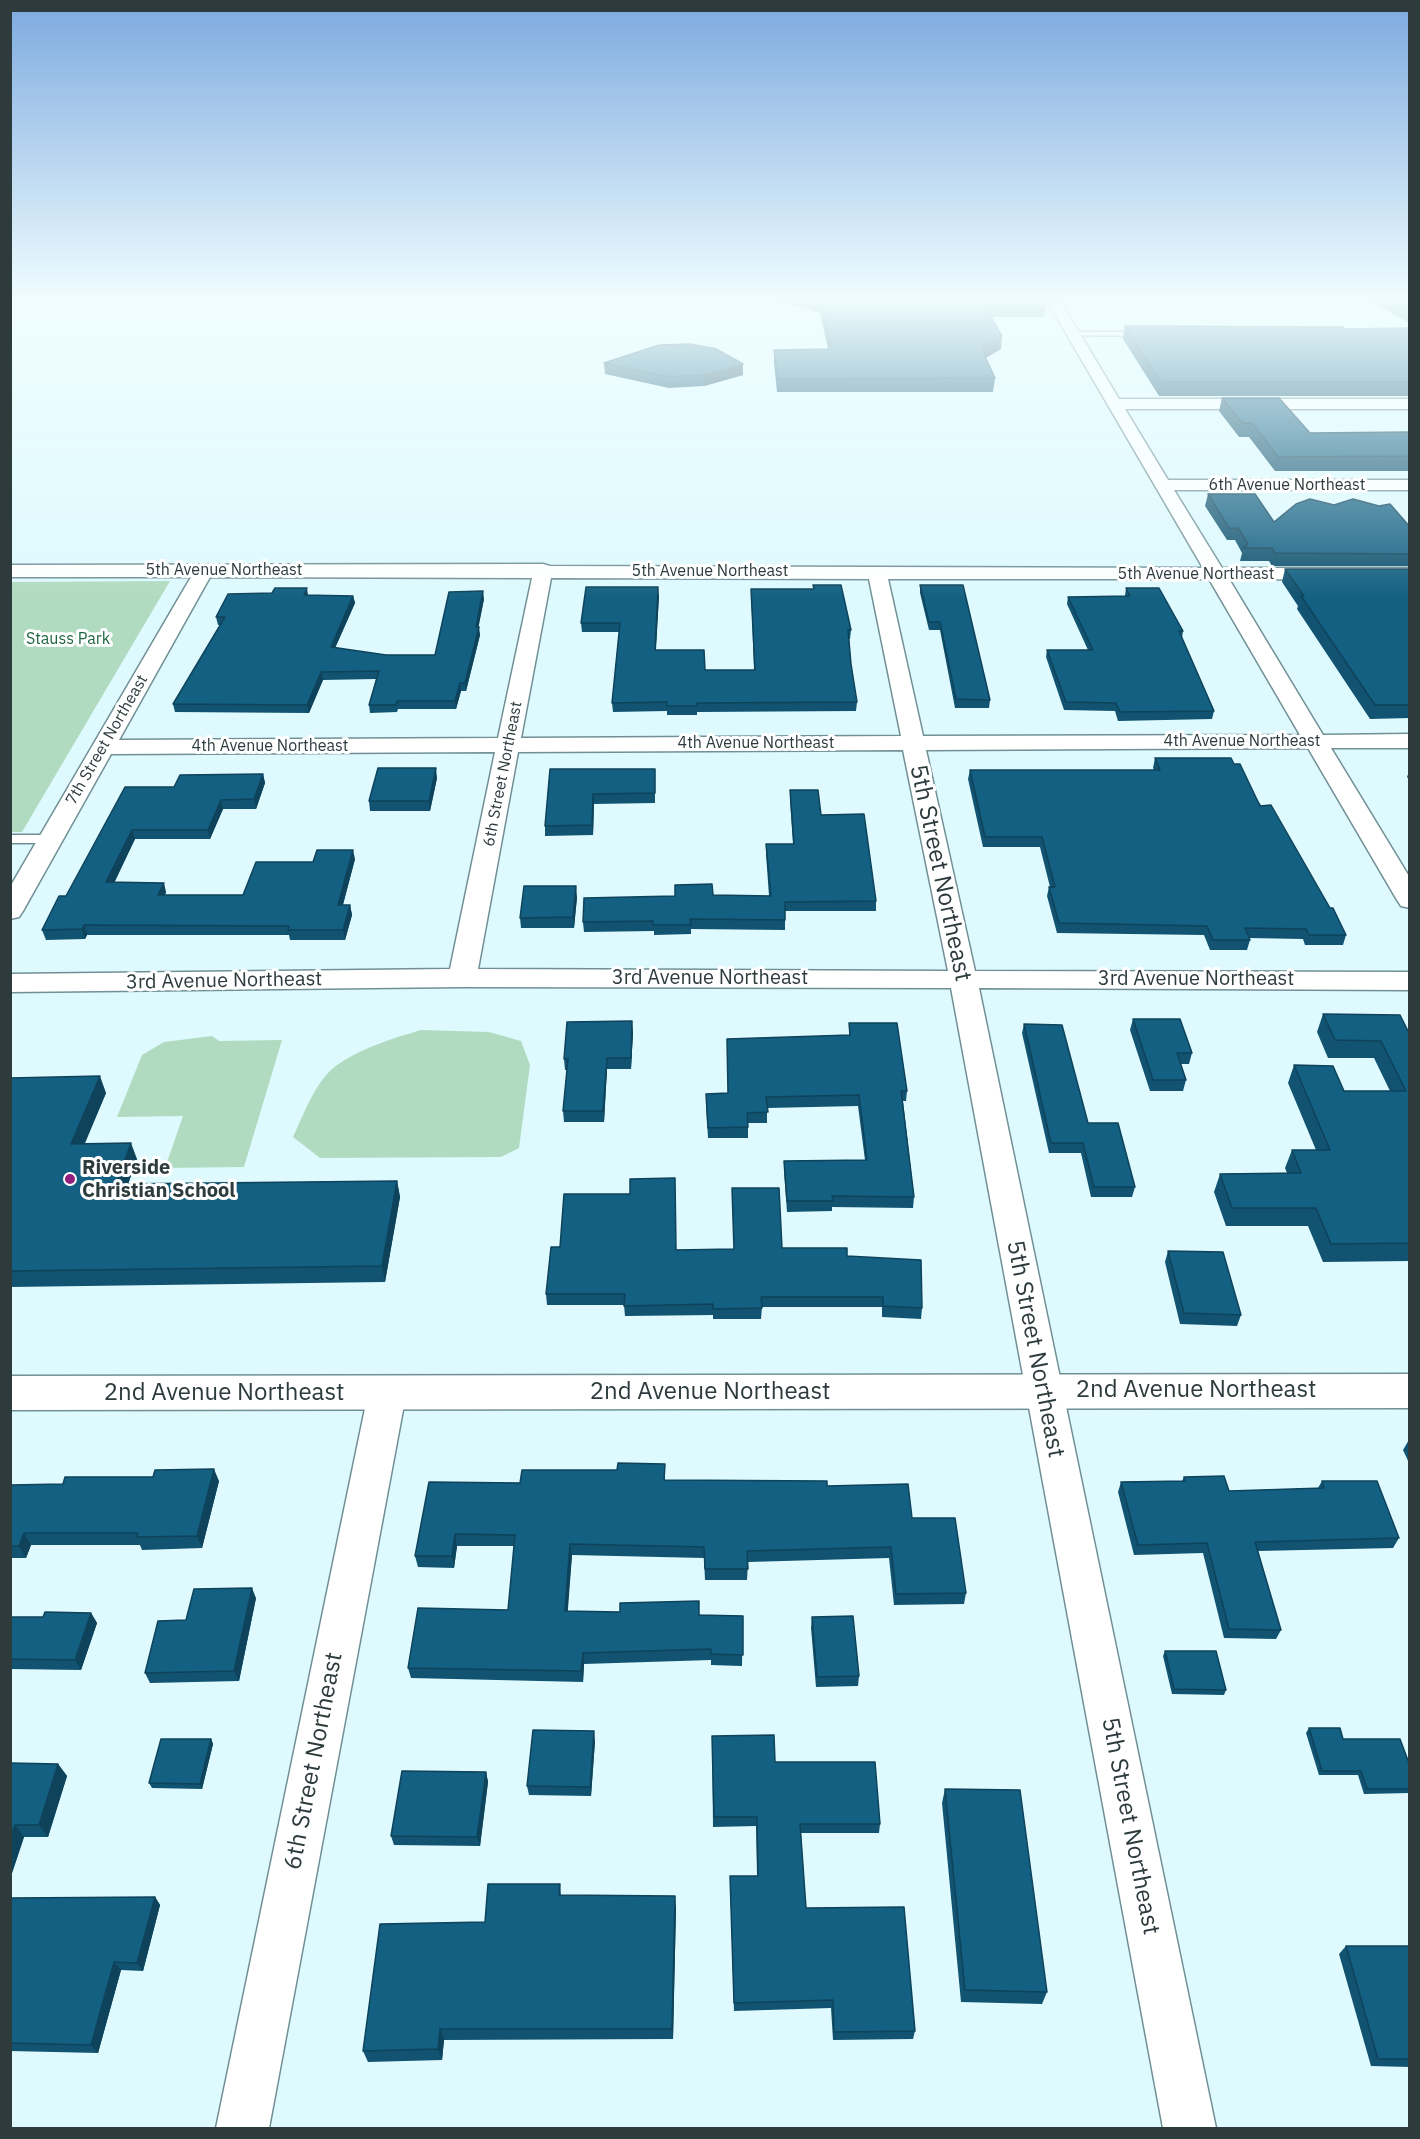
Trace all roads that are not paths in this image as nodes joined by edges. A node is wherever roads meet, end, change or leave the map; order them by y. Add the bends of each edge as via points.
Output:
1 (1111, 399) edge
2 (1114, 404) junction
3 (1410, 404) edge
4 (1164, 484) junction
5 (1410, 485) edge
6 (205, 570) junction
7 (543, 570) junction
8 (10, 571) edge
9 (877, 571) junction
10 (1217, 574) junction
11 (1410, 574) edge
12 (1316, 741) junction
13 (1410, 741) edge
14 (913, 742) junction
15 (509, 745) junction
16 (102, 747) junction
17 (10, 839) edge
18 (51, 839) junction
19 (1410, 900) edge
20 (10, 911) edge
21 (462, 978) junction
22 (963, 978) junction
23 (1410, 981) edge
24 (10, 983) edge
25 (1042, 1389) junction
26 (1410, 1391) edge
27 (10, 1393) edge
28 (387, 1394) junction
29 (242, 2128) edge
30 (1190, 2128) edge

1 - 2 street
2 - 3 street
2 - 4 street
4 - 5 street, 6th Avenue Northeast
4 - 10 street
6 - 7 street, 5th Avenue Northeast
6 - 8 street, 5th Avenue Northeast
6 - 16 street, 7th Street Northeast
7 - 9 street, 5th Avenue Northeast
7 - 15 street, 6th Street Northeast
9 - 10 street, 5th Avenue Northeast
9 - 14 street, 5th Street Northeast
10 - 11 street, 5th Avenue Northeast
10 - 12 street
12 - 13 street, 4th Avenue Northeast
12 - 14 street, 4th Avenue Northeast
12 - 19 street
14 - 15 street, 4th Avenue Northeast
14 - 22 street, 5th Street Northeast
15 - 16 street, 4th Avenue Northeast
15 - 21 street, 6th Street Northeast
16 - 18 street, 7th Street Northeast
17 - 18 lane
18 - 20 street, 7th Street Northeast
21 - 22 street, 3rd Avenue Northeast
21 - 24 street, 3rd Avenue Northeast
22 - 23 street, 3rd Avenue Northeast
22 - 25 street, 5th Street Northeast
25 - 26 street, 2nd Avenue Northeast
25 - 28 street, 2nd Avenue Northeast
25 - 30 street, 5th Street Northeast
27 - 28 street, 2nd Avenue Northeast
28 - 29 street, 6th Street Northeast

